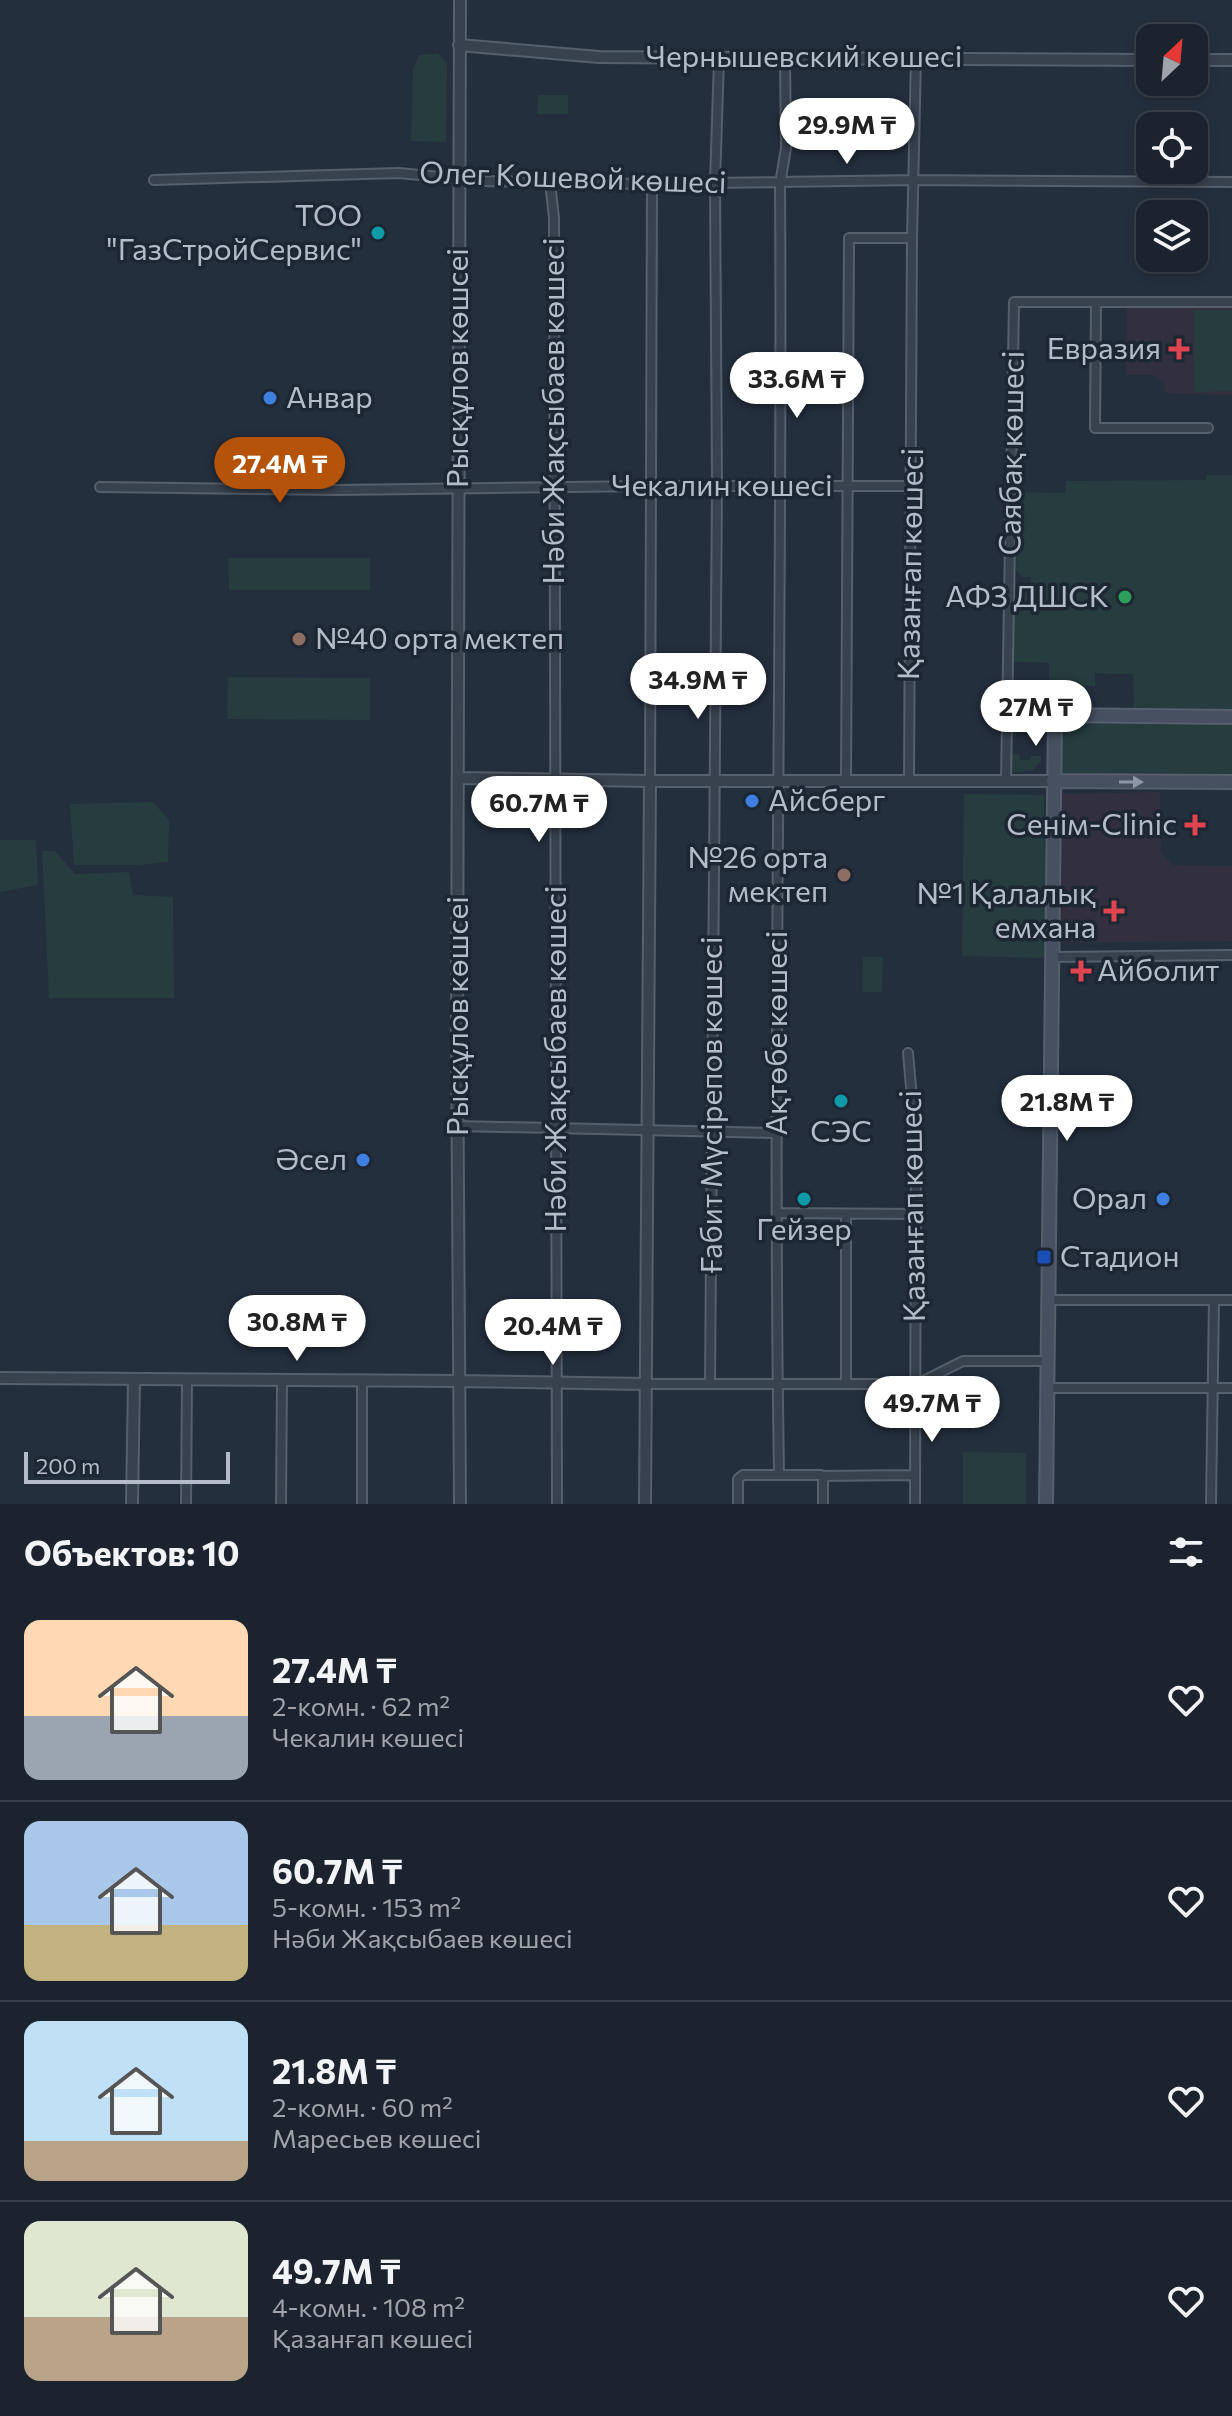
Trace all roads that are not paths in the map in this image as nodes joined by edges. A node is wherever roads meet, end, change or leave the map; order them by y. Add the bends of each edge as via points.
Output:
1 (460, 0) edge
2 (459, 45) junction
3 (719, 58) junction
4 (916, 58) junction
5 (785, 59) junction
6 (1136, 60) edge
7 (1208, 60) edge
8 (1232, 60) edge
9 (460, 178) junction
10 (154, 180) dead end
11 (914, 180) junction
12 (550, 182) junction
13 (1232, 182) edge
14 (715, 183) junction
15 (652, 184) junction
16 (780, 184) junction
17 (912, 238) junction
18 (1096, 302) junction
19 (1232, 302) edge
20 (1208, 428) dead end
21 (717, 485) junction
22 (782, 485) junction
23 (555, 486) junction
24 (650, 486) junction
25 (849, 486) junction
26 (912, 486) junction
27 (100, 487) dead end
28 (459, 488) junction
29 (1232, 717) edge
30 (458, 778) junction
31 (554, 779) junction
32 (650, 781) junction
33 (713, 781) junction
34 (778, 781) junction
35 (846, 781) junction
36 (909, 781) junction
37 (1006, 781) junction
38 (1053, 781) junction
39 (1232, 782) edge
40 (1232, 955) edge
41 (1051, 957) junction
42 (908, 1053) dead end
43 (458, 1126) junction
44 (556, 1129) junction
45 (647, 1131) junction
46 (713, 1132) junction
47 (777, 1133) junction
48 (778, 1213) junction
49 (915, 1214) junction
50 (846, 1215) junction
51 (1048, 1300) junction
52 (1214, 1300) junction
53 (1232, 1300) edge
54 (1048, 1361) junction
55 (0, 1378) edge
56 (134, 1380) junction
57 (187, 1380) junction
58 (282, 1380) junction
59 (362, 1381) junction
60 (460, 1381) junction
61 (558, 1384) junction
62 (645, 1384) junction
63 (710, 1384) junction
64 (778, 1384) junction
65 (846, 1384) junction
66 (917, 1384) junction
67 (1213, 1387) junction
68 (1047, 1388) junction
69 (1232, 1388) edge
70 (779, 1475) junction
71 (915, 1475) junction
72 (822, 1476) junction
73 (132, 1504) edge
74 (186, 1504) edge
75 (281, 1504) edge
76 (362, 1504) edge
77 (460, 1504) edge
78 (557, 1504) edge
79 (645, 1504) edge
80 (738, 1504) edge
81 (823, 1504) edge
82 (915, 1504) edge
83 (1046, 1504) edge
84 (1211, 1504) edge

1 - 2 street, Рысқұлов көшсеі
2 - 3 street, Чернышевский көшесі via 599,57
2 - 9 street, Рысқұлов көшсеі
3 - 5 street, Чернышевский көшесі
3 - 14 street, Ғабит Мүсірепов көшесі
4 - 5 street, Чернышевский көшесі
4 - 6 street, Чернышевский көшесі
4 - 11 street, Қазанғап көшесі
5 - 16 street, Ақтөбе көшесі via 786,148
7 - 8 street
9 - 10 street, Олег Кошевой көшесі via 399,173
9 - 12 street, Олег Кошевой көшесі
9 - 28 street, Рысқұлов көшсеі
11 - 13 street, Олег Кошевой көшесі
11 - 16 street, Олег Кошевой көшесі
11 - 17 street, Қазанғап көшесі
12 - 15 street, Олег Кошевой көшесі
12 - 23 street, Нәби Жақсыбаев көшесі
14 - 15 street, Олег Кошевой көшесі
14 - 16 street, Олег Кошевой көшесі
14 - 21 street, Ғабит Мүсірепов көшесі
15 - 24 street
16 - 22 street, Ақтөбе көшесі
17 - 25 street via 849,238
17 - 26 street, Қазанғап көшесі
18 - 19 street, Саябақ көшесі
18 - 20 street via 1095,428
18 - 37 street, Саябақ көшесі via 1014,302
21 - 22 street, Чекалин көшесі
21 - 24 street, Чекалин көшесі
21 - 33 street, Ғабит Мүсірепов көшесі
22 - 25 street, Чекалин көшесі
22 - 34 street, Ақтөбе көшесі
23 - 24 street, Чекалин көшесі
23 - 28 street, Чекалин көшесі
23 - 31 street, Нәби Жақсыбаев көшесі
24 - 32 street
25 - 26 street, Чекалин көшесі
25 - 35 street
26 - 36 street, Қазанғап көшесі
27 - 28 street, Чекалин көшесі
28 - 30 street, Рысқұлов көшсеі
29 - 38 main road via 1055,715
30 - 31 street
30 - 43 street, Рысқұлов көшсеі
31 - 32 street
31 - 44 street, Нәби Жақсыбаев көшесі
32 - 33 street
32 - 45 street
33 - 34 street
33 - 46 street, Ғабит Мүсірепов көшесі
34 - 35 street
34 - 47 street, Ақтөбе көшесі
35 - 36 street
36 - 37 street
37 - 38 street
38 -> 39 main road
38 - 41 main road
40 - 41 street
41 - 51 main road
42 - 49 street, Қазанғап көшесі via 916,1143
43 - 44 street
43 - 60 street, Рысқұлов көшсеі
44 - 45 street
44 - 61 street, Нәби Жақсыбаев көшесі
45 - 46 street
45 - 62 street
46 - 47 street
46 - 63 street, Ғабит Мүсірепов көшесі
47 - 48 street, Ақтөбе көшесі
48 - 50 street
48 - 64 street, Ақтөбе көшесі
49 - 50 street
49 - 66 street, Қазанғап көшесі
50 - 65 street
51 - 52 street
51 - 54 main road
52 - 53 street
52 - 67 street
54 - 66 street via 963,1361
54 - 68 main road
55 - 56 street
56 - 57 street
56 - 73 street
57 - 58 street
57 - 74 street
58 - 59 street
58 - 75 street
59 - 60 street
59 - 76 street
60 - 61 street
60 - 77 street, Рысқұлов көшсеі
61 - 62 street
61 - 78 street, Нәби Жақсыбаев көшесі
62 - 63 street
62 - 79 street
63 - 64 street
64 - 65 street
64 - 70 street, Ақтөбе көшесі
65 - 66 street
66 - 71 street, Қазанғап көшесі
67 - 68 street
67 - 69 street
67 - 84 street
68 - 83 main road
70 - 72 street
70 - 80 street via 740,1475
71 - 72 street
71 - 82 street, Қазанғап көшесі
72 - 81 street

